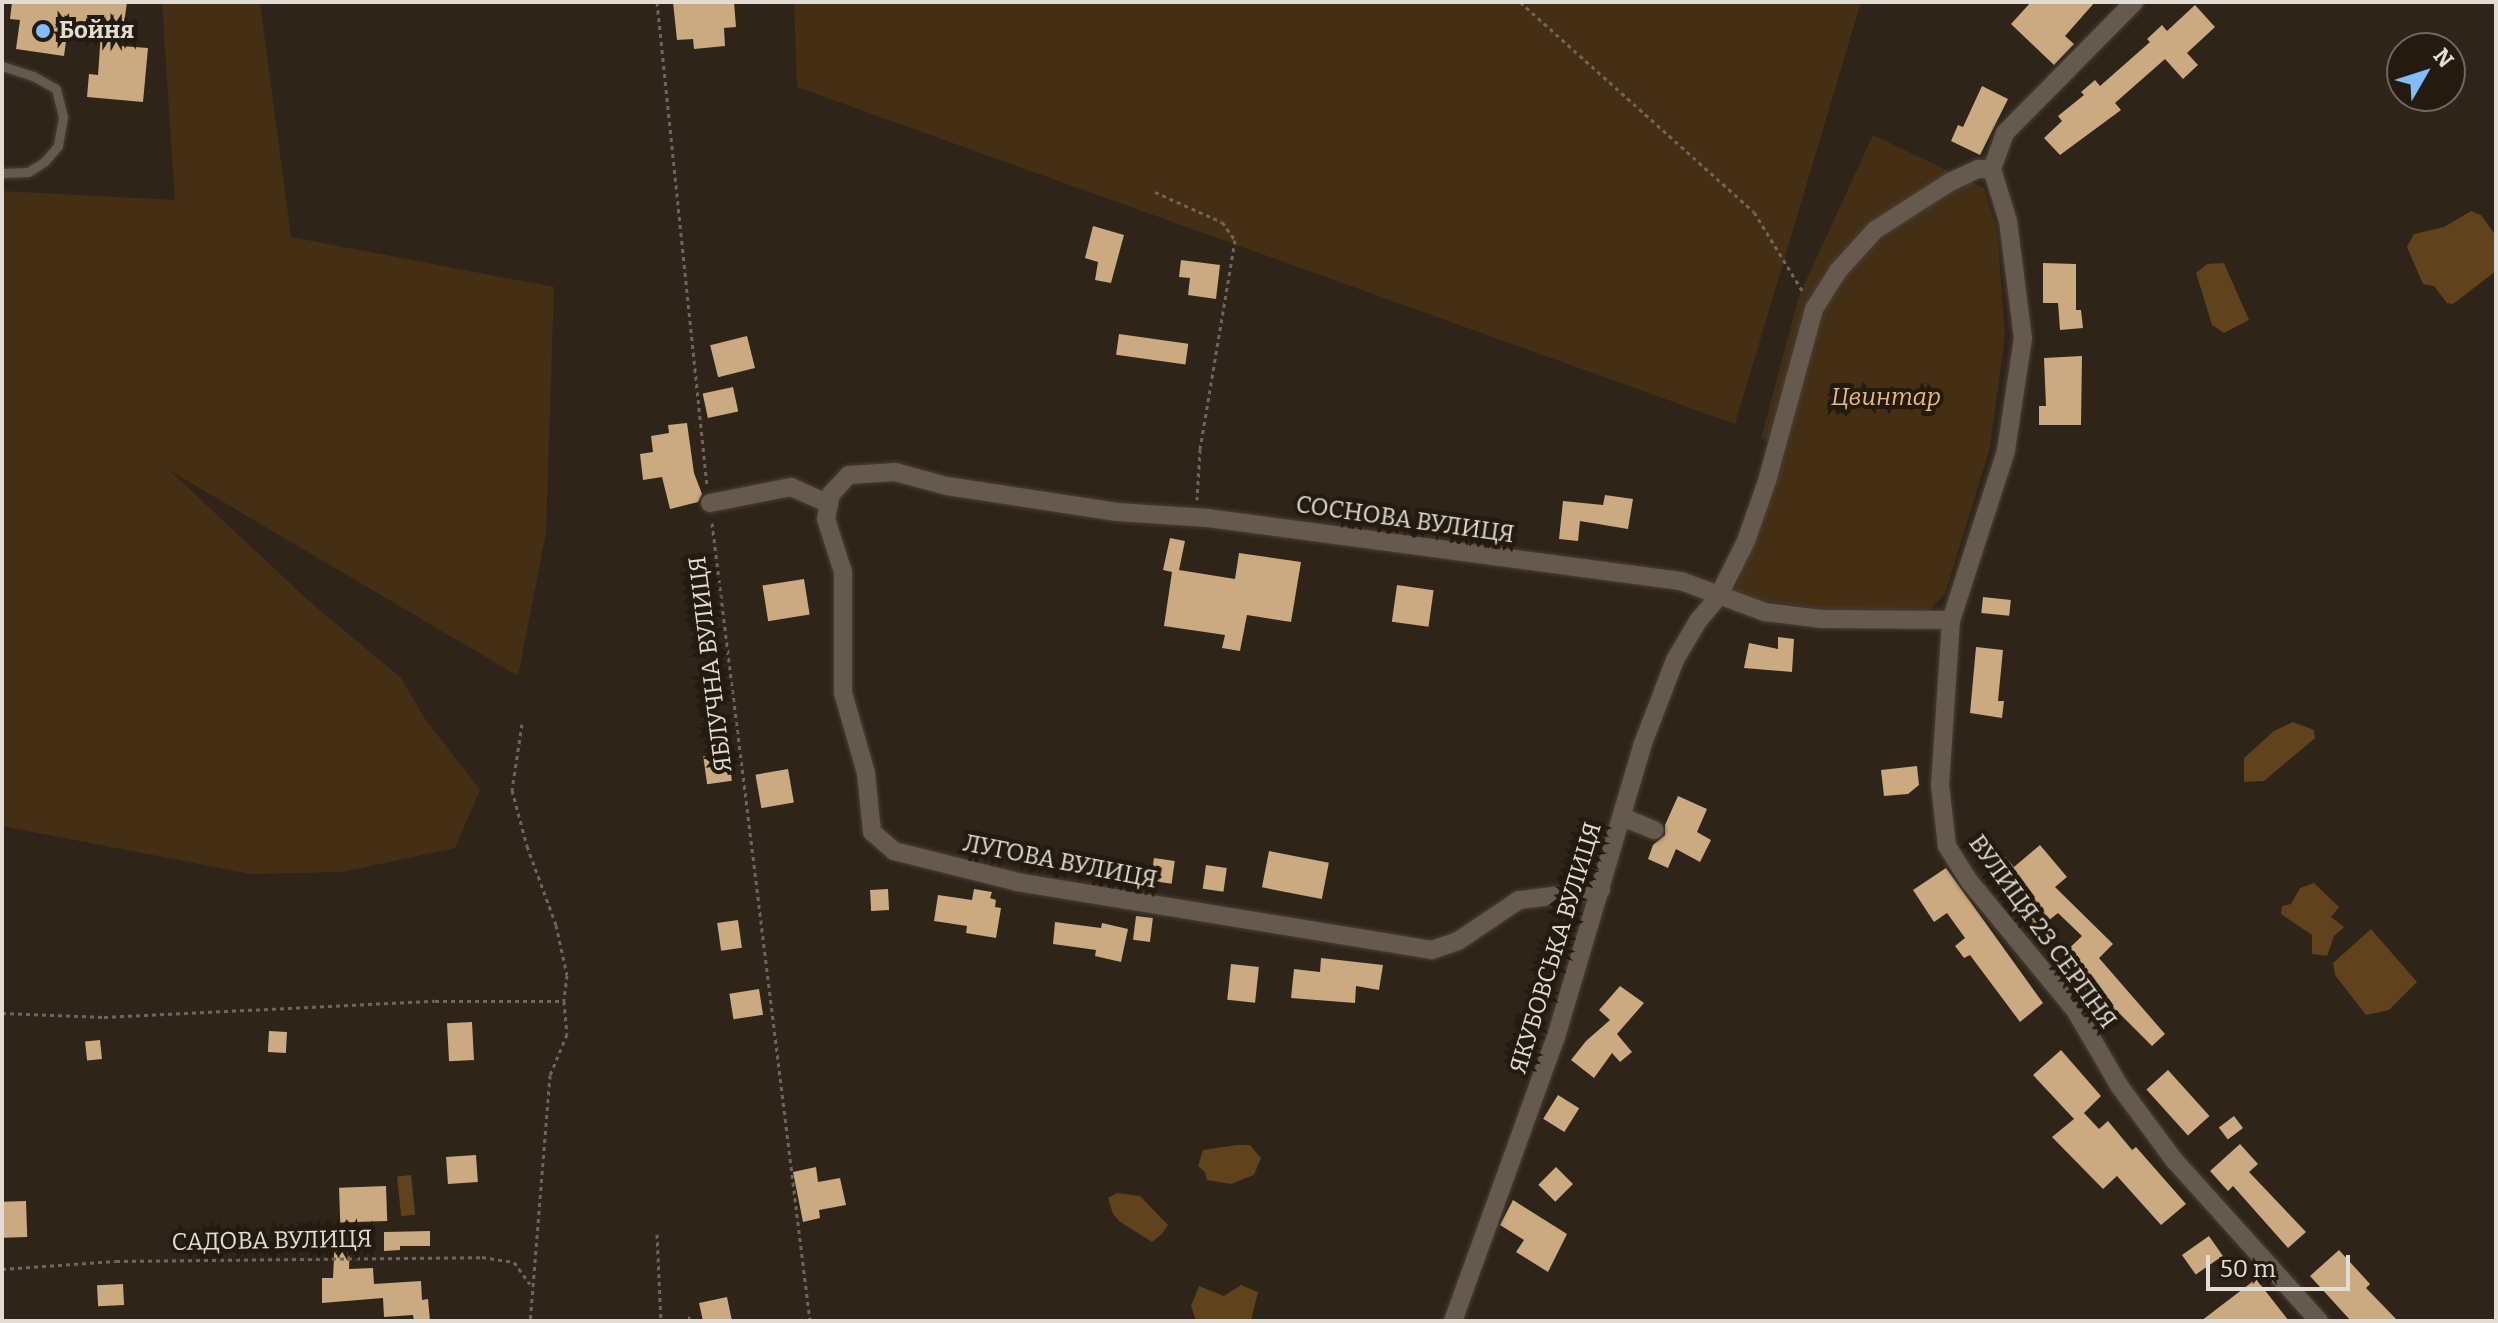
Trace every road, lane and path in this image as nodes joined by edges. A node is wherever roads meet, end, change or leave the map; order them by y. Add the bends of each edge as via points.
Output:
1 (657, 2) edge
2 (1520, 2) edge
3 (2134, 2) edge
4 (2, 66) edge
5 (1992, 169) junction
6 (2, 173) edge
7 (1155, 192) dead end
8 (1814, 309) junction
9 (710, 503) junction
10 (829, 504) junction
11 (1204, 518) junction
12 (1718, 597) junction
13 (1951, 620) junction
14 (522, 724) dead end
15 (1622, 817) junction
16 (1654, 830) dead end
17 (1601, 890) junction
18 (564, 1001) junction
19 (2, 1013) edge
20 (657, 1234) dead end
21 (2, 1269) edge
22 (531, 1285) junction
23 (690, 1317) dead end
24 (530, 1321) edge
25 (661, 1321) edge
26 (681, 1321) edge
27 (810, 1321) edge
28 (1453, 1321) edge
29 (2319, 1321) edge

1 - 9 path, ЯБЛУЧНА ВУЛИЦЯ
2 - 8 path via 1754,212
3 - 5 street via 2005,133
4 - 6 lane via 56,89 63,117 58,146 44,162 28,172
5 - 8 street, ЯКУБОВСЬКА ВУЛИЦЯ via 1978,169 1950,182 1875,230 1838,271
5 - 13 street, ВУЛИЦЯ 23 СЕРПНЯ via 2008,221 2023,338 2006,451
7 - 11 path via 1222,222 1235,240 1195,493
8 - 12 street, ЯКУБОВСЬКА ВУЛИЦЯ via 1767,481 1746,541
9 - 10 street via 791,487
9 - 27 path, ЯБЛУЧНА ВУЛИЦЯ
10 - 11 street, СОСНОВА ВУЛИЦЯ via 831,494 849,475 895,472 947,486 1117,512
10 - 17 street, ЛУГОВА ВУЛИЦЯ via 826,519 843,572 843,693 866,773 872,832 894,851 1018,882 1432,950 1458,941 1519,900
11 - 12 street, СОСНОВА ВУЛИЦЯ via 1681,581
12 - 13 street, СОСНОВА ВУЛИЦЯ via 1765,612 1821,619
12 - 15 street, ЯКУБОВСЬКА ВУЛИЦЯ via 1675,660
13 - 29 street, ВУЛИЦЯ 23 СЕРПНЯ via 1940,785 1947,846 1969,881 2075,1010 2120,1087 2174,1160
14 - 18 path via 512,790 556,925 567,975
15 - 16 street
15 - 17 street, ЯКУБОВСЬКА ВУЛИЦЯ
17 - 28 street, ЯКУБОВСЬКА ВУЛИЦЯ via 1556,1037
18 - 19 path via 435,1001 104,1017
18 - 22 path via 567,1034 550,1075
20 - 25 path
21 - 22 path, САДОВА ВУЛИЦЯ via 116,1261 482,1257 514,1262
22 - 24 path
23 - 26 path

